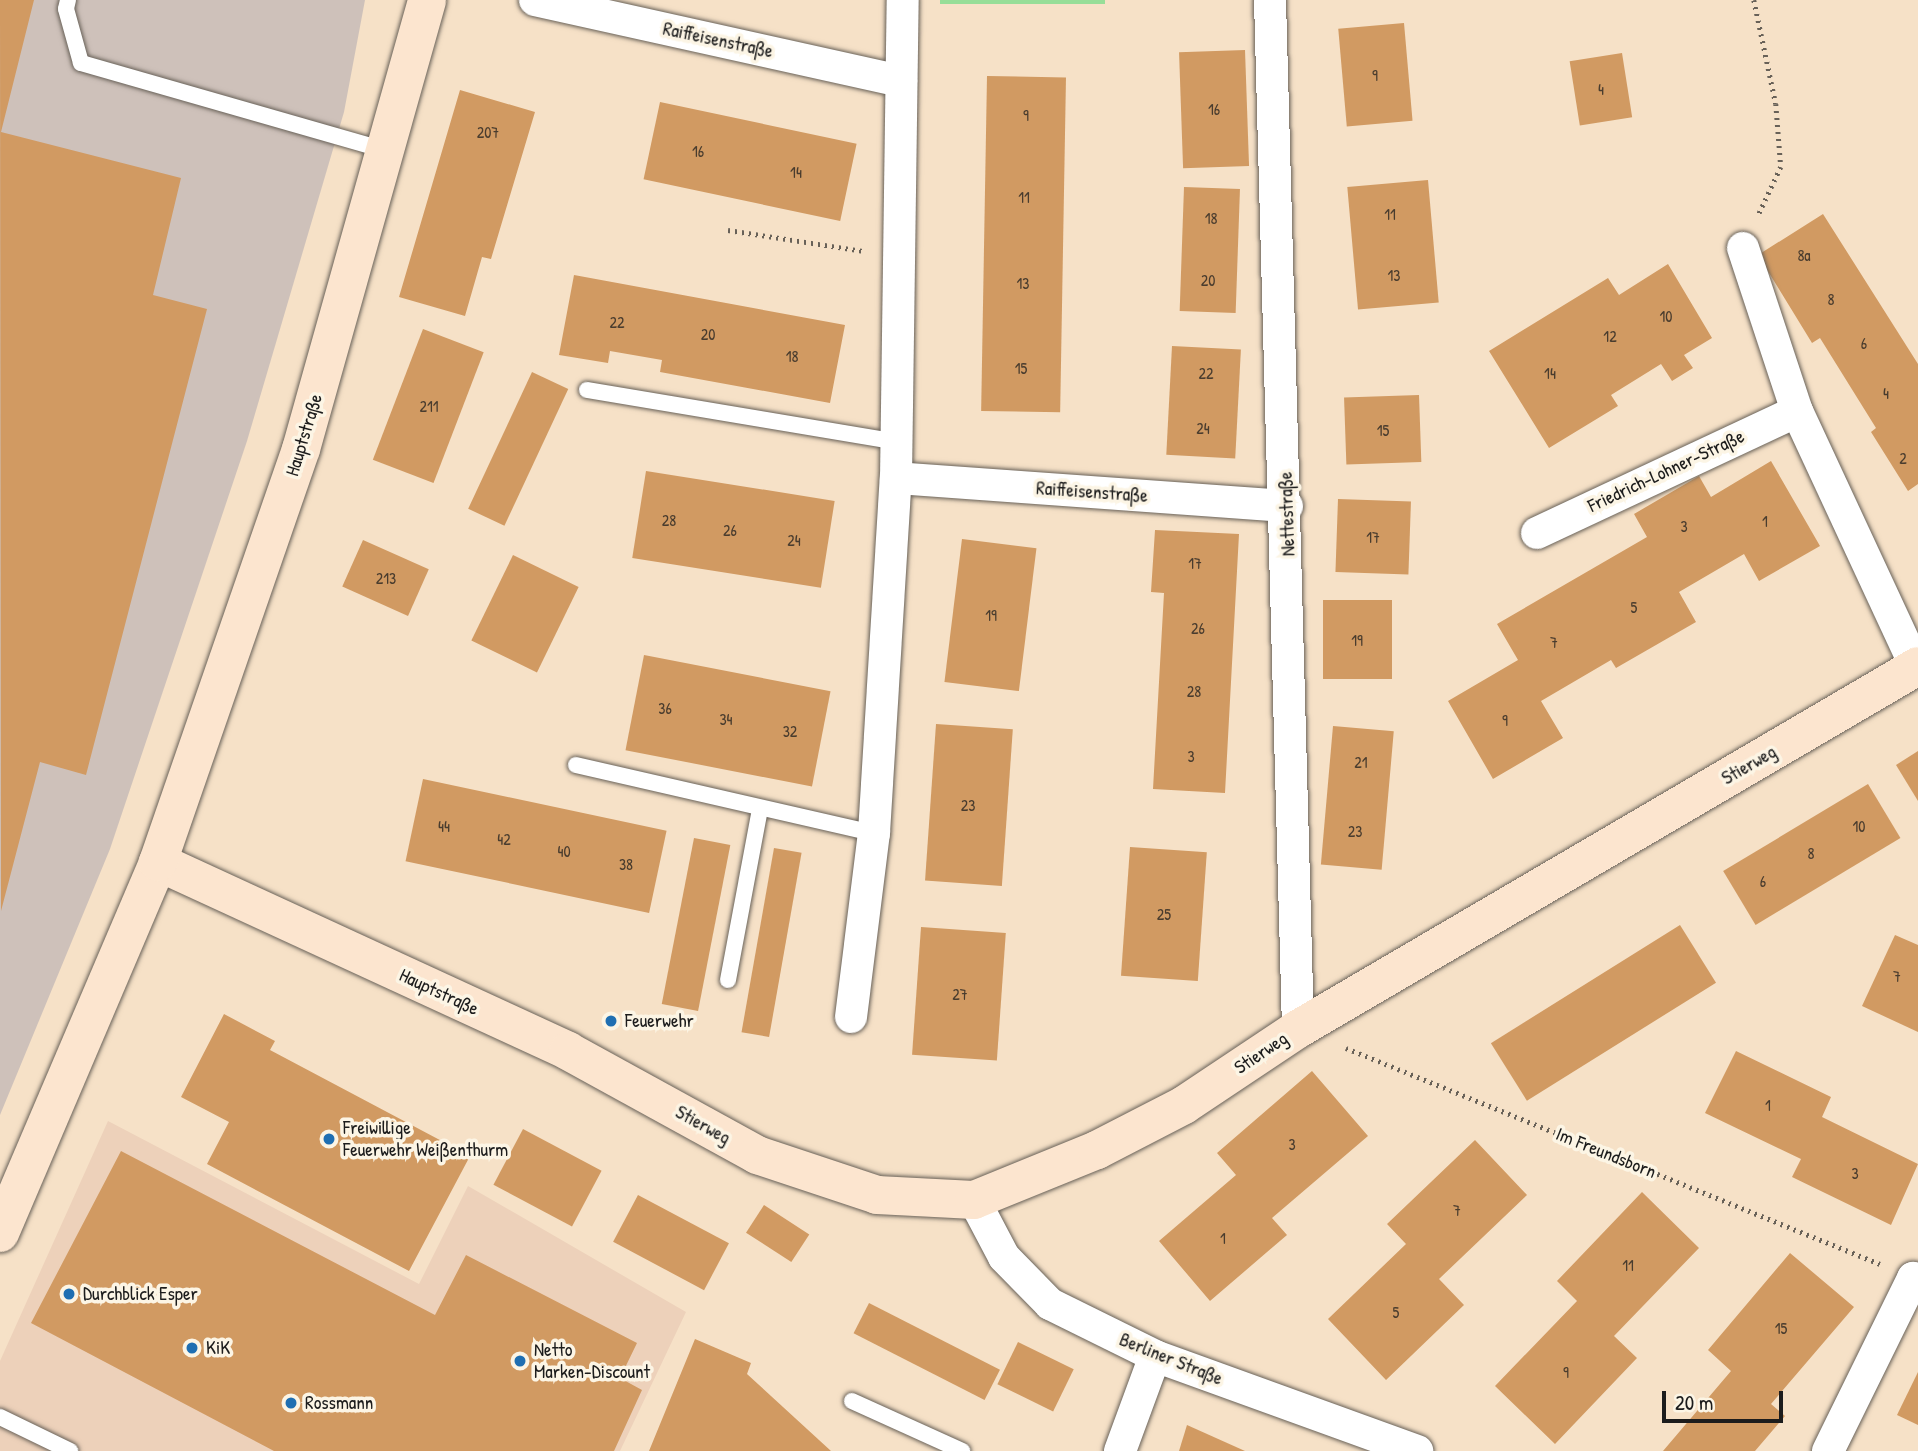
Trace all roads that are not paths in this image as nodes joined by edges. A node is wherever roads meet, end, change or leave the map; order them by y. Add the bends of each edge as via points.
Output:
1 (68, 0) edge
2 (427, 0) edge
3 (535, 0) edge
4 (903, 0) edge
5 (1270, 0) edge
6 (901, 81) junction
7 (385, 150) junction
8 (1743, 248) road end
9 (587, 390) dead end
10 (1797, 411) junction
11 (897, 442) junction
12 (896, 478) junction
13 (1287, 506) junction
14 (1536, 533) dead end
15 (1917, 666) edge
16 (576, 765) dead end
17 (760, 809) junction
18 (874, 833) junction
19 (158, 862) junction
20 (728, 981) dead end
21 (850, 1017) dead end
22 (1298, 1029) junction
23 (568, 1051) joint
24 (974, 1200) junction
25 (0, 1233) edge
26 (1916, 1275) edge
27 (1155, 1356) junction
28 (852, 1401) dead end
29 (0, 1417) edge
30 (70, 1451) edge
31 (962, 1451) edge
32 (1120, 1451) edge
33 (1417, 1451) edge
34 (1828, 1451) edge

1 - 7 lane via 66,9 81,63
2 - 7 street, Hauptstraße
3 - 6 street, Raiffeisenstraße
4 - 6 street
5 - 13 street, Nettestraße
6 - 11 street
7 - 19 street, Hauptstraße via 301,449
8 - 10 street
9 - 11 lane
10 - 14 street, Friedrich-Lohner-Straße
10 - 15 street
11 - 12 street
12 - 13 street, Raiffeisenstraße
12 - 18 street
13 - 22 street, Nettestraße
15 - 22 street, Stierweg
16 - 17 lane
17 - 18 lane
17 - 20 lane
18 - 21 street
19 - 23 street, Hauptstraße
19 - 25 street, Hauptstraße
22 - 24 street, Stierweg via 1184,1105 1097,1150
23 - 24 street, Stierweg via 757,1154 877,1195
24 - 27 street, Berliner Straße via 1004,1257 1050,1304
26 - 34 street
27 - 32 street
27 - 33 street, Berliner Straße
28 - 31 lane
29 - 30 lane

